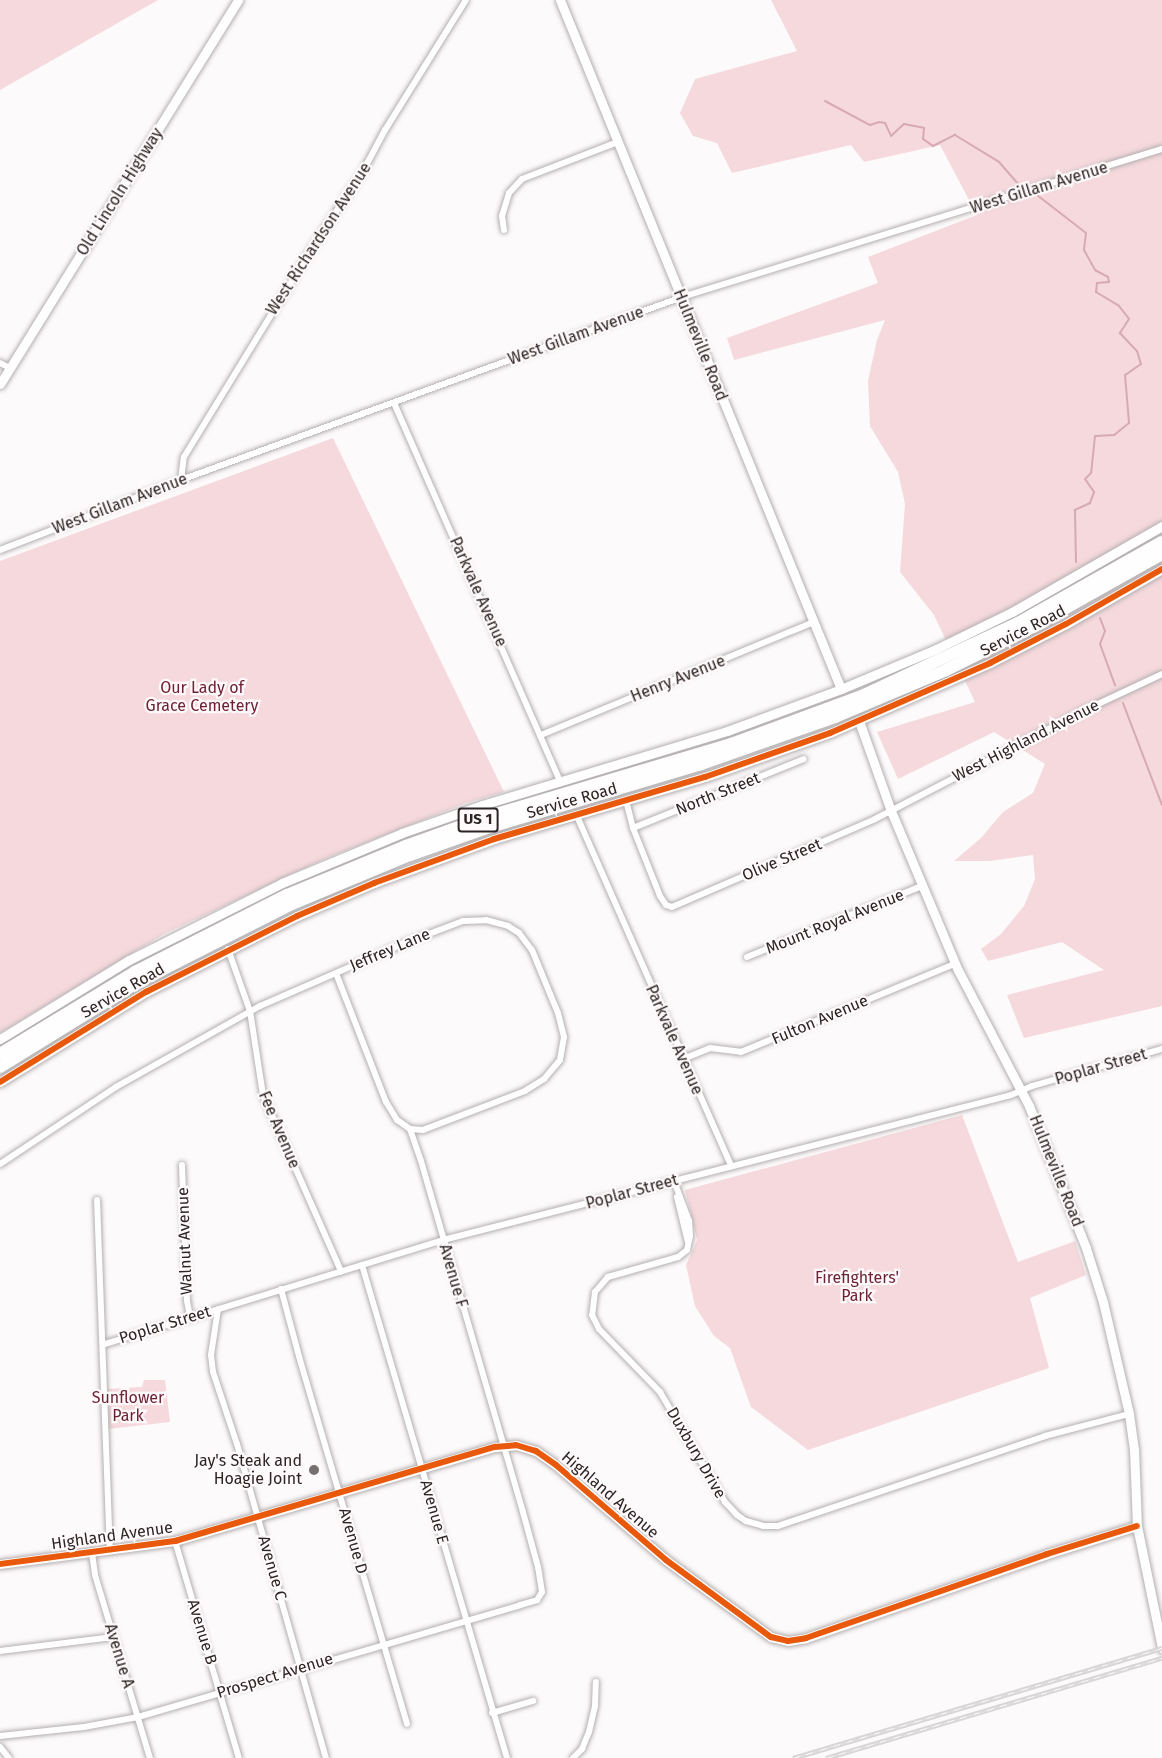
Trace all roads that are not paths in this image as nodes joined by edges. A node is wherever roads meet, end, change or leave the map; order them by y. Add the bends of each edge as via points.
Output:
1 (238, 0) edge
2 (466, 0) edge
3 (560, 0) edge
4 (618, 141) junction
5 (1162, 149) edge
6 (504, 230) dead end
7 (682, 297) junction
8 (0, 363) edge
9 (10, 368) junction
10 (0, 384) edge
11 (394, 403) junction
12 (181, 480) junction
13 (1162, 526) edge
14 (1162, 532) edge
15 (1162, 542) edge
16 (0, 550) edge
17 (1162, 554) edge
18 (1162, 559) edge
19 (1162, 569) edge
20 (1107, 574) junction
21 (1097, 592) junction
22 (814, 622) junction
23 (1162, 674) edge
24 (841, 689) junction
25 (859, 722) junction
26 (541, 735) junction
27 (804, 759) dead end
28 (560, 781) junction
29 (626, 800) junction
30 (891, 811) junction
31 (576, 814) junction
32 (633, 828) junction
33 (922, 886) junction
34 (228, 949) junction
35 (747, 957) dead end
36 (955, 964) junction
37 (336, 973) junction
38 (250, 1011) junction
39 (0, 1039) edge
40 (1162, 1049) edge
41 (0, 1054) edge
42 (683, 1059) junction
43 (0, 1066) edge
44 (0, 1082) edge
45 (1022, 1091) junction
46 (410, 1129) junction
47 (0, 1164) edge
48 (182, 1165) dead end
49 (731, 1166) junction
50 (674, 1181) junction
51 (98, 1200) dead end
52 (443, 1240) junction
53 (362, 1265) junction
54 (341, 1271) junction
55 (281, 1289) junction
56 (218, 1309) junction
57 (190, 1317) junction
58 (105, 1344) junction
59 (1129, 1414) junction
60 (503, 1446) junction
61 (421, 1468) junction
62 (339, 1494) junction
63 (258, 1518) junction
64 (1137, 1527) junction
65 (175, 1541) junction
66 (110, 1551) junction
67 (92, 1553) junction
68 (0, 1564) edge
69 (542, 1592) joint
70 (465, 1619) junction
71 (1159, 1625) edge
72 (112, 1637) junction
73 (383, 1644) junction
74 (1162, 1648) edge
75 (0, 1651) edge
76 (301, 1668) junction
77 (596, 1682) dead end
78 (220, 1693) junction
79 (533, 1701) dead end
80 (492, 1713) junction
81 (138, 1717) junction
82 (407, 1724) dead end
83 (0, 1736) edge
84 (0, 1747) edge
85 (9, 1758) edge
86 (150, 1758) edge
87 (239, 1758) edge
88 (326, 1758) edge
89 (507, 1758) edge
90 (573, 1758) edge

1 - 9 street, Old Lincoln Highway
2 - 12 street, West Richardson Avenue via 184,457
3 - 4 street, Hulmeville Road
4 - 6 street via 522,179 509,193 502,216
4 - 7 street, Hulmeville Road
5 - 7 street, West Gillam Avenue
7 - 11 street, West Gillam Avenue
7 - 22 street, Hulmeville Road
8 - 9 street
9 - 10 street, Old Lincoln Highway
11 - 12 street, West Gillam Avenue
11 - 26 street, Parkvale Avenue
12 - 16 street, West Gillam Avenue
13 - 24 street, Service Road via 1012,612
14 - 20 highway via 1119,559
15 - 20 highway, US 1
17 - 21 highway, US 1
18 - 21 highway
19 - 25 street, Service Road via 1029,644
20 - 41 highway, US 1 via 980,642 831,708 698,754 486,817 317,882 154,962
21 - 43 highway, US 1 via 946,670 802,730 490,827 321,891 159,970
22 - 24 street, Hulmeville Road
22 - 26 street, Henry Avenue
23 - 30 street, West Highland Avenue
24 - 28 street, Service Road via 727,731
25 - 29 street, Service Road via 756,760
25 - 30 street, Hulmeville Road
26 - 28 street, Parkvale Avenue
27 - 32 street, North Street
28 - 39 street, Service Road via 422,826 282,883 129,960
29 - 31 street, Service Road
29 - 32 street
30 - 32 street, Olive Street via 672,907 660,896
30 - 33 street, Hulmeville Road
31 - 34 street, Service Road via 394,875
31 - 42 street, Parkvale Avenue
33 - 35 street, Mount Royal Avenue
33 - 36 street, Hulmeville Road
34 - 38 street, Fee Avenue
34 - 44 street, Service Road via 110,1013
36 - 42 street, Fulton Avenue via 741,1052 710,1048
36 - 45 street, Hulmeville Road
37 - 38 street, Jeffrey Lane
37 - 46 street, Avenue F via 386,1102 397,1120
37 - 46 street, Jeffrey Lane via 472,920 508,926 519,933 531,950 563,1032 563,1049 556,1066 525,1090 423,1130
38 - 47 street, Jeffrey Lane via 116,1087
38 - 54 street, Fee Avenue via 263,1095
40 - 45 street, Poplar Street
42 - 49 street, Parkvale Avenue
45 - 49 street, Poplar Street
45 - 59 street, Hulmeville Road via 1086,1248
46 - 52 street, Avenue F
48 - 57 street, Walnut Avenue
49 - 50 street, Poplar Street
50 - 52 street, Poplar Street
50 - 59 street, Duxbury Drive via 689,1246 678,1257 615,1274 603,1281 592,1298 592,1315 599,1329 660,1392 724,1502 754,1524 778,1526 1045,1436
51 - 58 street
52 - 53 street, Poplar Street
52 - 60 street, Avenue F
53 - 54 street, Poplar Street
53 - 61 street, Avenue E
54 - 55 street, Poplar Street
55 - 56 street, Poplar Street
55 - 62 street, Avenue D
56 - 57 street, Poplar Street
56 - 63 street, Avenue C via 212,1363
57 - 58 street, Poplar Street
58 - 66 street
59 - 64 street, Hulmeville Road
60 - 61 street, Highland Avenue
60 - 64 street, Highland Avenue via 523,1447 543,1456 666,1560 779,1640 806,1638 1047,1554
60 - 69 street, Avenue F
61 - 62 street, Highland Avenue
61 - 70 street, Avenue E
62 - 63 street, Highland Avenue
62 - 73 street, Avenue D
63 - 65 street, Highland Avenue
63 - 76 street, Avenue C
64 - 71 street, Hulmeville Road
65 - 66 street, Highland Avenue
65 - 78 street, Avenue B
66 - 67 street, Highland Avenue
67 - 68 street, Highland Avenue
67 - 72 street, Avenue A
69 - 70 street, Prospect Avenue via 537,1600
70 - 73 street, Prospect Avenue
70 - 80 street, Avenue E
71 - 74 street, Hulmeville Road
72 - 75 street
72 - 81 street, Avenue A
73 - 76 street, Prospect Avenue
73 - 82 street, Avenue D
76 - 78 street, Prospect Avenue
76 - 88 street, Avenue C
77 - 90 street via 596,1706 589,1732
78 - 81 street, Prospect Avenue
78 - 87 street, Avenue B
79 - 80 street
80 - 89 street, Avenue E
81 - 83 street, Prospect Avenue
81 - 86 street, Avenue A
84 - 85 street

